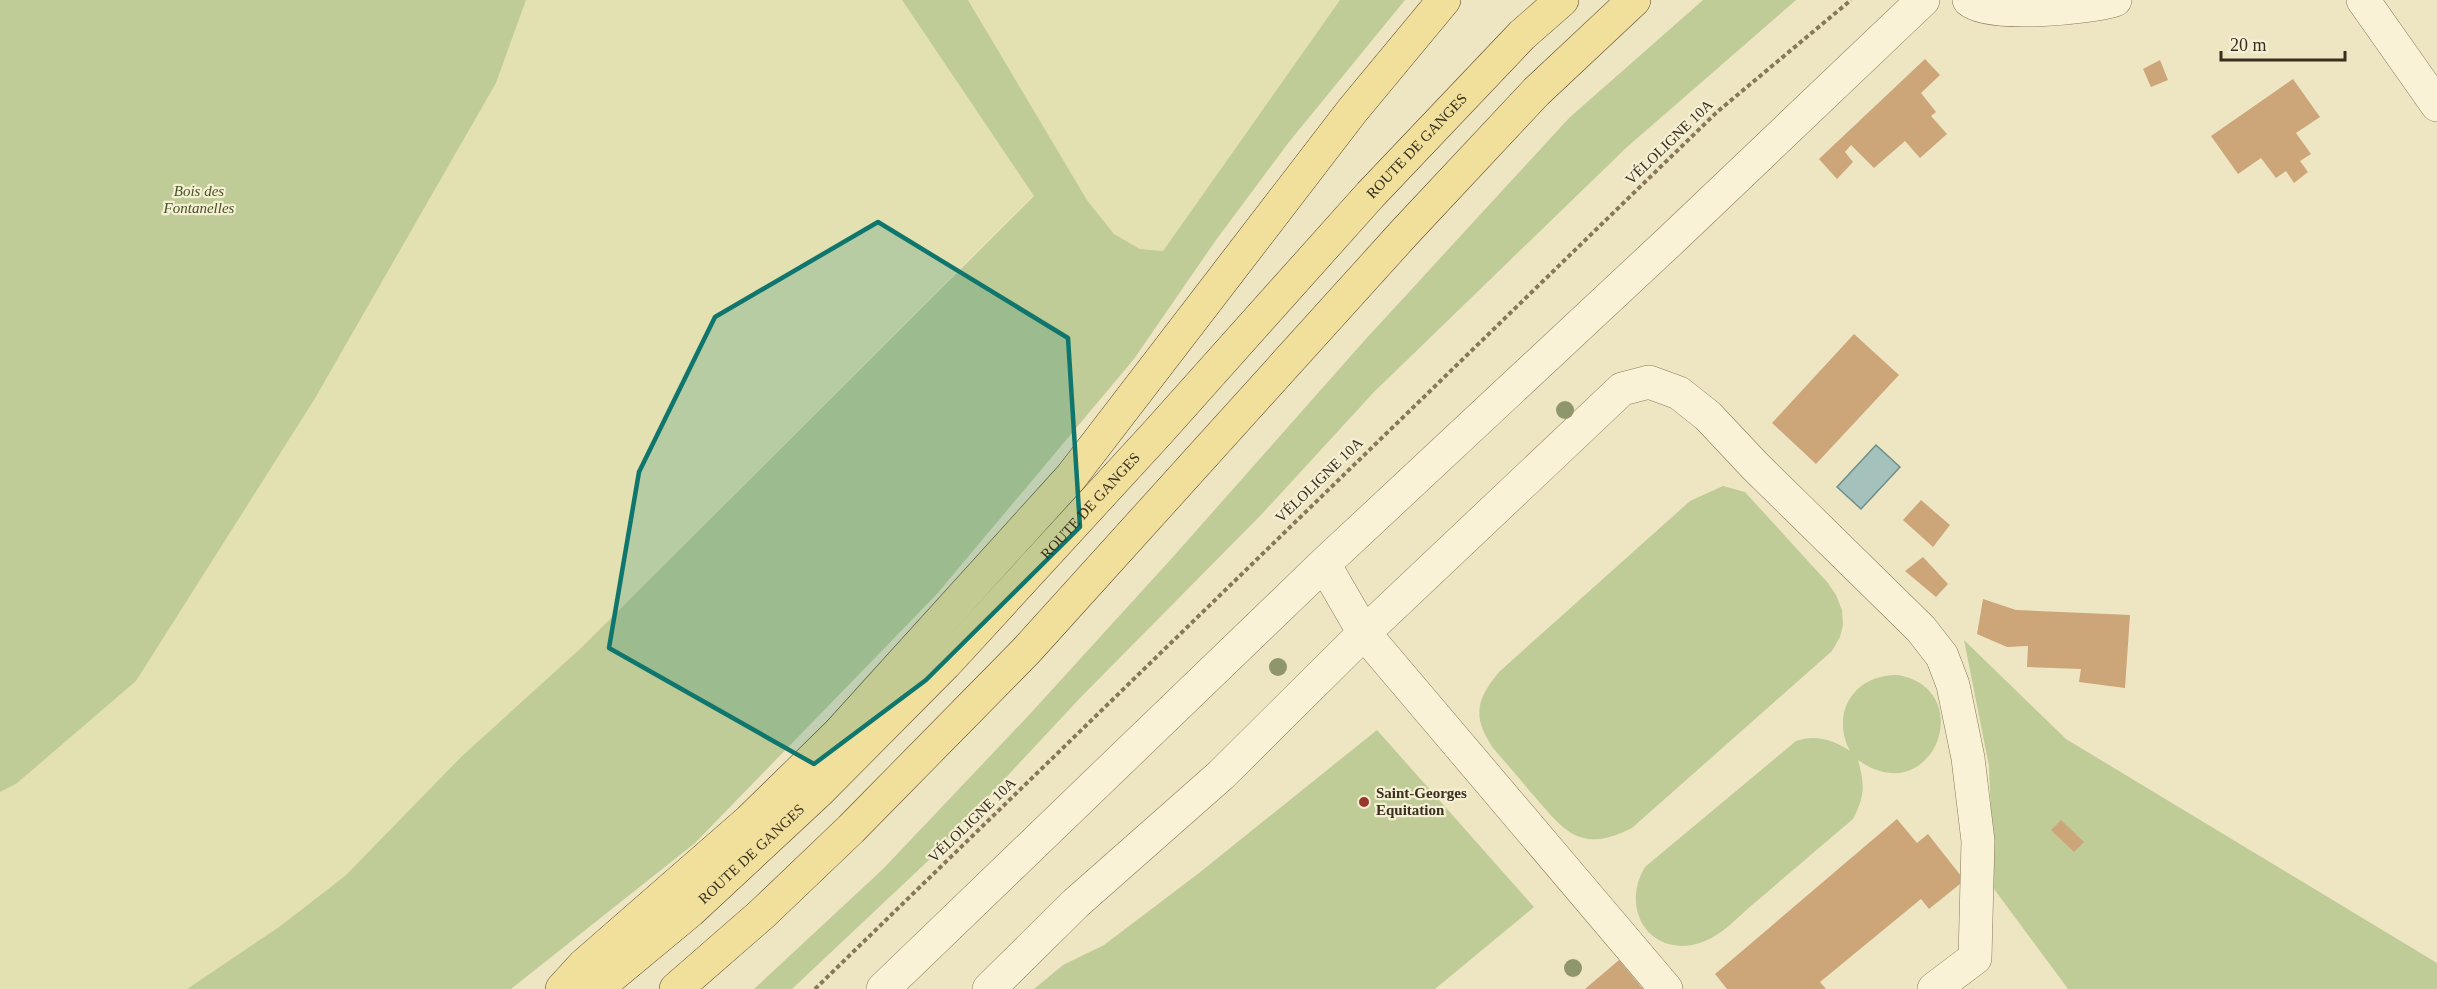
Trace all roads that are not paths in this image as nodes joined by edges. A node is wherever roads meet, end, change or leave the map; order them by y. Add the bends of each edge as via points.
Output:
1 (1444, 0) edge
2 (1562, 0) edge
3 (1634, 0) edge
4 (1923, 0) edge
5 (1969, 0) edge
6 (2115, 0) edge
7 (2363, 0) edge
8 (2437, 105) edge
9 (1324, 564) junction
10 (1364, 633) junction
11 (562, 989) edge
12 (596, 989) edge
13 (676, 989) edge
14 (883, 989) edge
15 (989, 989) edge
16 (1666, 989) edge
17 (1934, 989) edge

1 - 11 main road via 1352,111 1071,477 838,734 749,821 584,965
2 - 12 main road, ROUTE DE GANGES via 1522,35 1370,195 945,664 819,791 690,911
3 - 13 main road via 1536,92 1411,225 1027,650 852,829
4 - 9 street
5 - 6 street via 1991,9 2015,10
7 - 8 street
9 - 10 street
9 - 14 street
10 - 15 street via 1221,775 1076,903
10 - 16 street
10 - 17 street via 1622,388 1649,382 1678,393 1708,416 1921,629 1942,656 1953,685 1968,758 1978,841 1975,958

